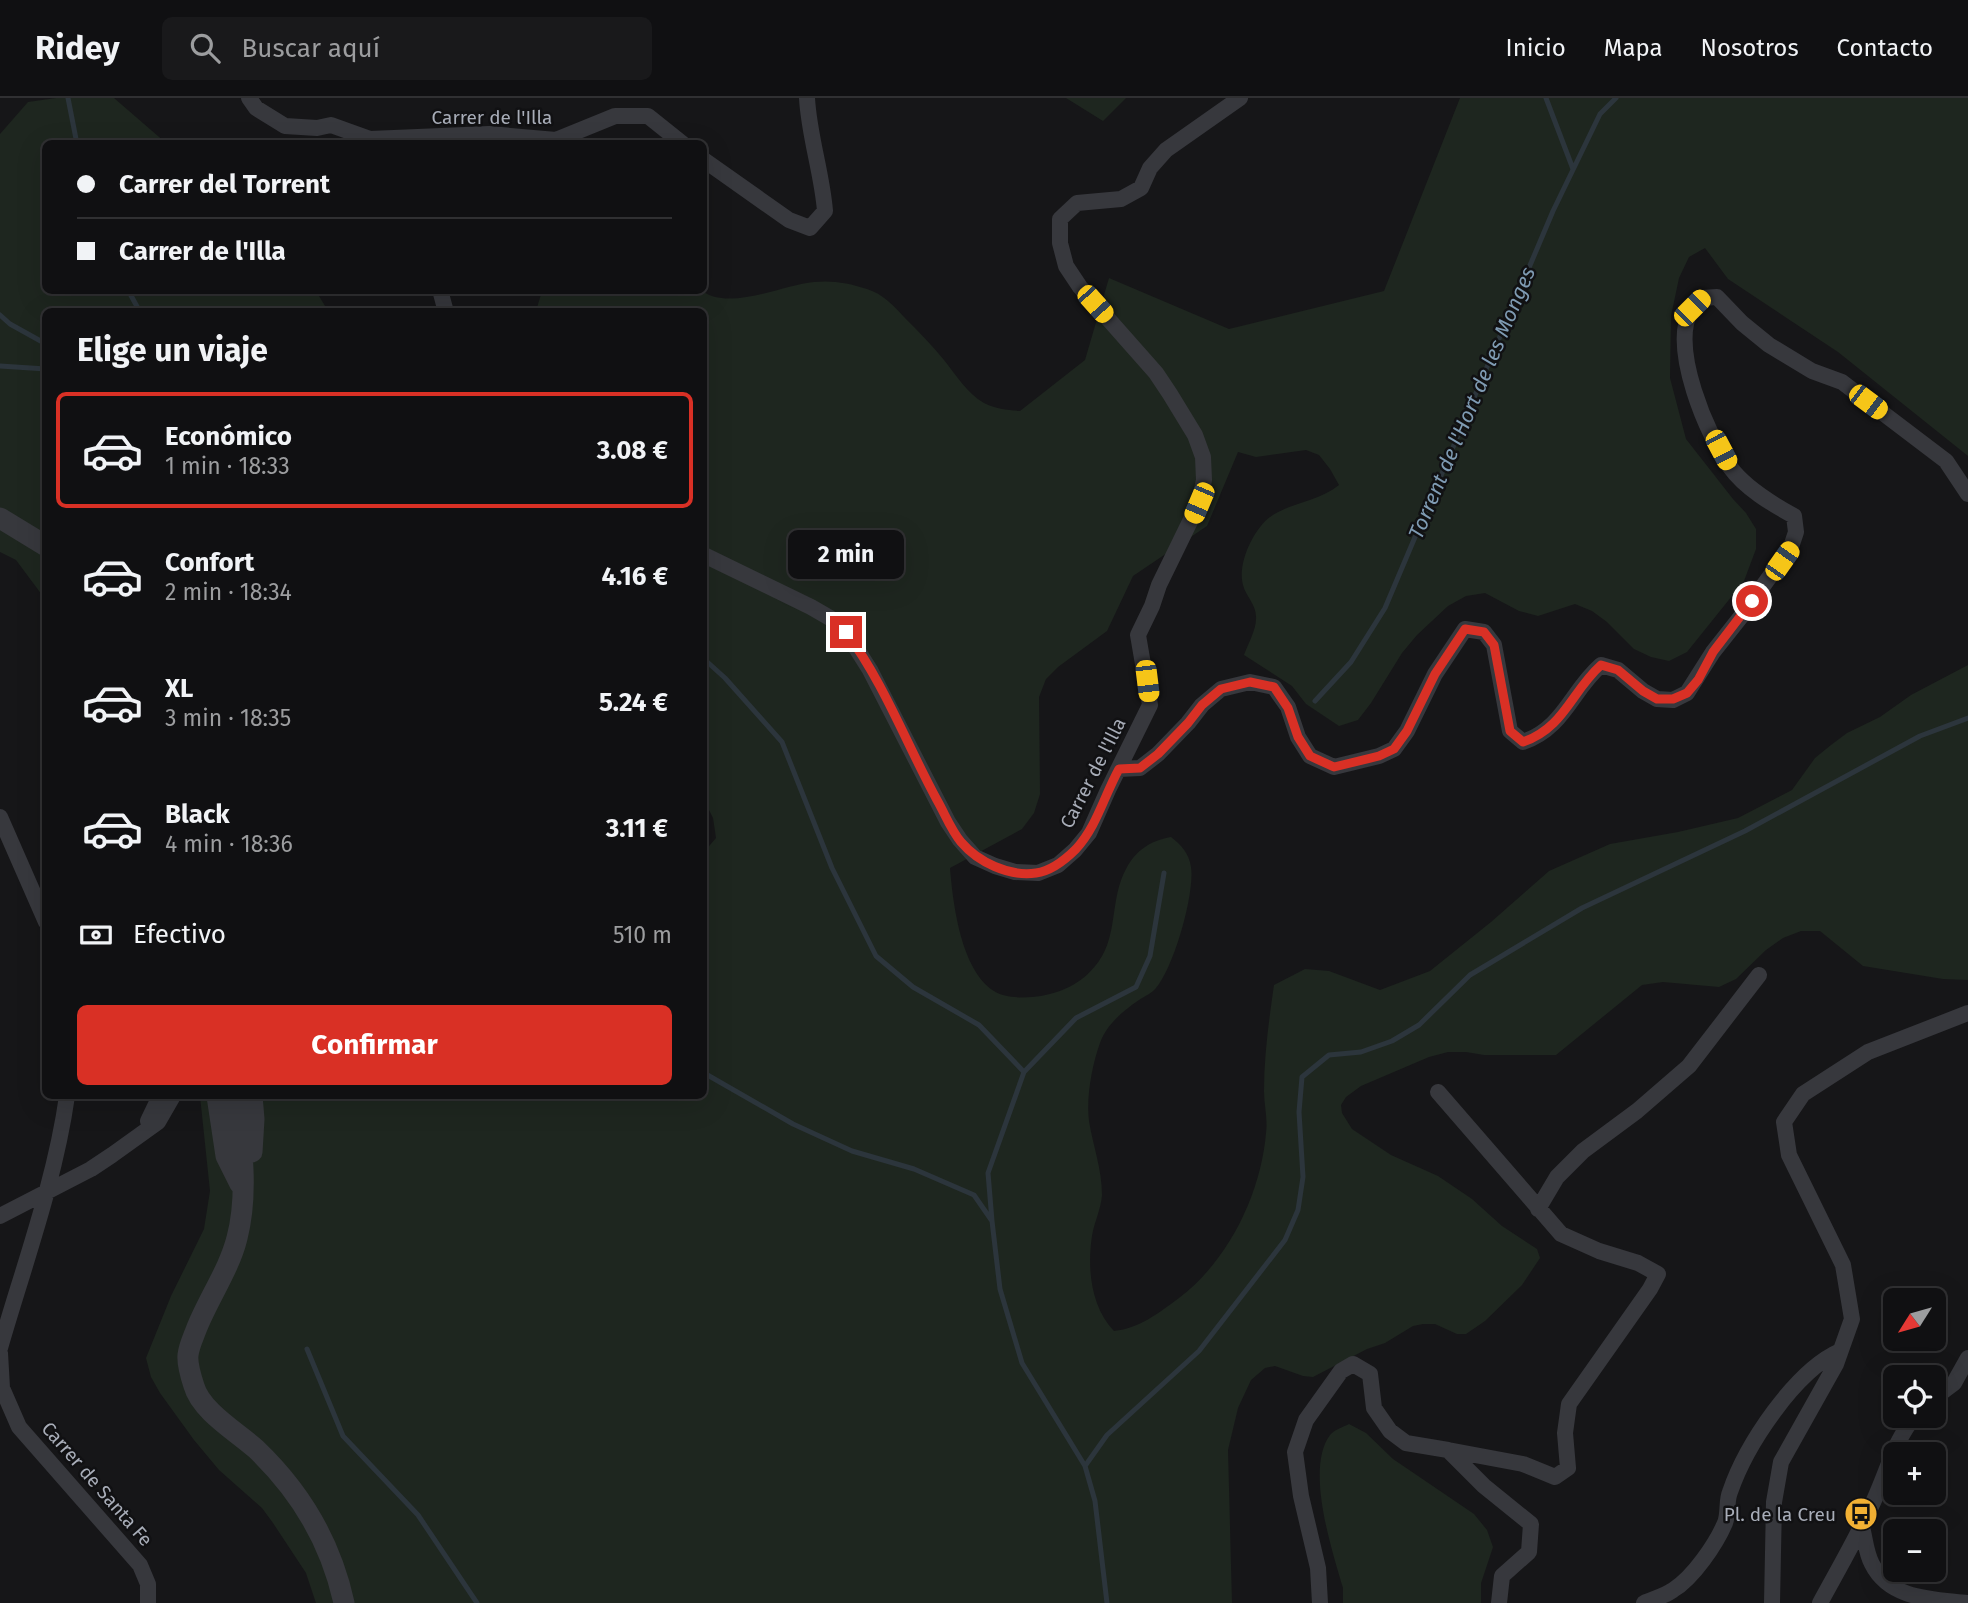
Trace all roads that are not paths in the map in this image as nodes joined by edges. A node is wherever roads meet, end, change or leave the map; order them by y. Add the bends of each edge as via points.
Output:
1 (249, 98) edge
2 (807, 98) edge
3 (1240, 98) edge
4 (368, 140) edge
5 (387, 140) edge
6 (556, 140) edge
7 (556, 140) edge
8 (678, 140) edge
9 (707, 162) edge
10 (1968, 494) edge
11 (0, 519) edge
12 (42, 544) edge
13 (707, 556) edge
14 (1119, 769) junction
15 (0, 817) edge
16 (42, 913) edge
17 (1759, 975) dead end
18 (1968, 1013) edge
19 (1438, 1092) dead end
20 (66, 1099) edge
21 (159, 1099) edge
22 (171, 1099) edge
23 (217, 1099) edge
24 (236, 1099) edge
25 (252, 1099) edge
26 (142, 1133) junction
27 (242, 1188) junction
28 (45, 1193) junction
29 (1538, 1209) junction
30 (0, 1216) edge
31 (0, 1351) edge
32 (1840, 1352) junction
33 (1968, 1358) edge
34 (1946, 1389) edge
35 (1905, 1428) edge
36 (1448, 1450) junction
37 (1861, 1527) junction
38 (1968, 1602) edge
39 (148, 1603) edge
40 (344, 1603) edge
41 (1320, 1603) edge
42 (1499, 1603) edge
43 (1644, 1603) edge
44 (1772, 1603) edge
45 (1820, 1603) edge

1 - 4 street, Carrer de l'Illa via 256,108 285,126 331,125
2 - 9 street via 825,211 810,228 789,220
3 - 14 street, Carrer de l'Illa via 1166,150 1141,188 1121,199 1077,203 1060,219 1066,266 1156,373 1195,435 1203,457 1199,503 1138,635 1150,705
5 - 6 street, Carrer de l'Illa via 489,134
7 - 8 street, Carrer de l'Illa via 615,116 648,116
10 - 14 street via 1946,461 1842,382 1812,371 1769,345 1717,297 1702,298 1692,308 1685,339 1696,403 1730,467 1766,499 1794,516 1796,532 1791,547 1687,693 1657,699 1618,670 1601,665 1551,728 1523,742 1510,731 1494,645 1484,632 1465,629 1435,674 1407,731 1394,749 1379,756 1334,767 1310,756 1274,687 1250,682 1221,689 1140,768
11 - 12 street
13 - 14 street, Carrer de l'Illa via 811,607 846,632 948,822 975,857 1015,873 1038,873 1058,865 1089,832
15 - 16 street
17 - 29 street via 1689,1066 1583,1151 1557,1177
18 - 32 street via 1868,1052 1803,1094 1784,1122 1789,1155 1843,1265 1853,1319
19 - 29 street
20 - 28 street, Carrer de Santa Fe
21 - 26 street
22 - 26 street via 158,1122
23 - 27 street via 226,1156
24 - 27 street
25 - 27 street via 252,1162
26 - 28 street via 91,1169
27 - 40 street via 242,1213 231,1257 187,1356 194,1389 203,1404 257,1450 294,1490 315,1521
28 - 30 street
28 - 31 street, Carrer de Santa Fe
29 - 36 street via 1560,1234 1658,1274 1569,1404 1565,1433 1568,1468 1555,1477 1523,1464
31 - 39 street, Carrer de Santa Fe via 2,1388 19,1427 140,1565 148,1584
32 - 43 street via 1826,1357 1778,1404 1729,1493 1726,1521 1708,1555 1674,1590
32 - 44 street via 1781,1462 1774,1502
33 - 34 street
35 - 37 street
36 - 41 street via 1406,1443 1390,1432 1374,1408 1370,1374 1353,1364 1341,1371 1306,1420 1295,1452 1318,1568
36 - 42 street via 1483,1486 1531,1524 1529,1552 1502,1576
37 - 38 street via 1871,1562 1895,1590
37 - 45 street

